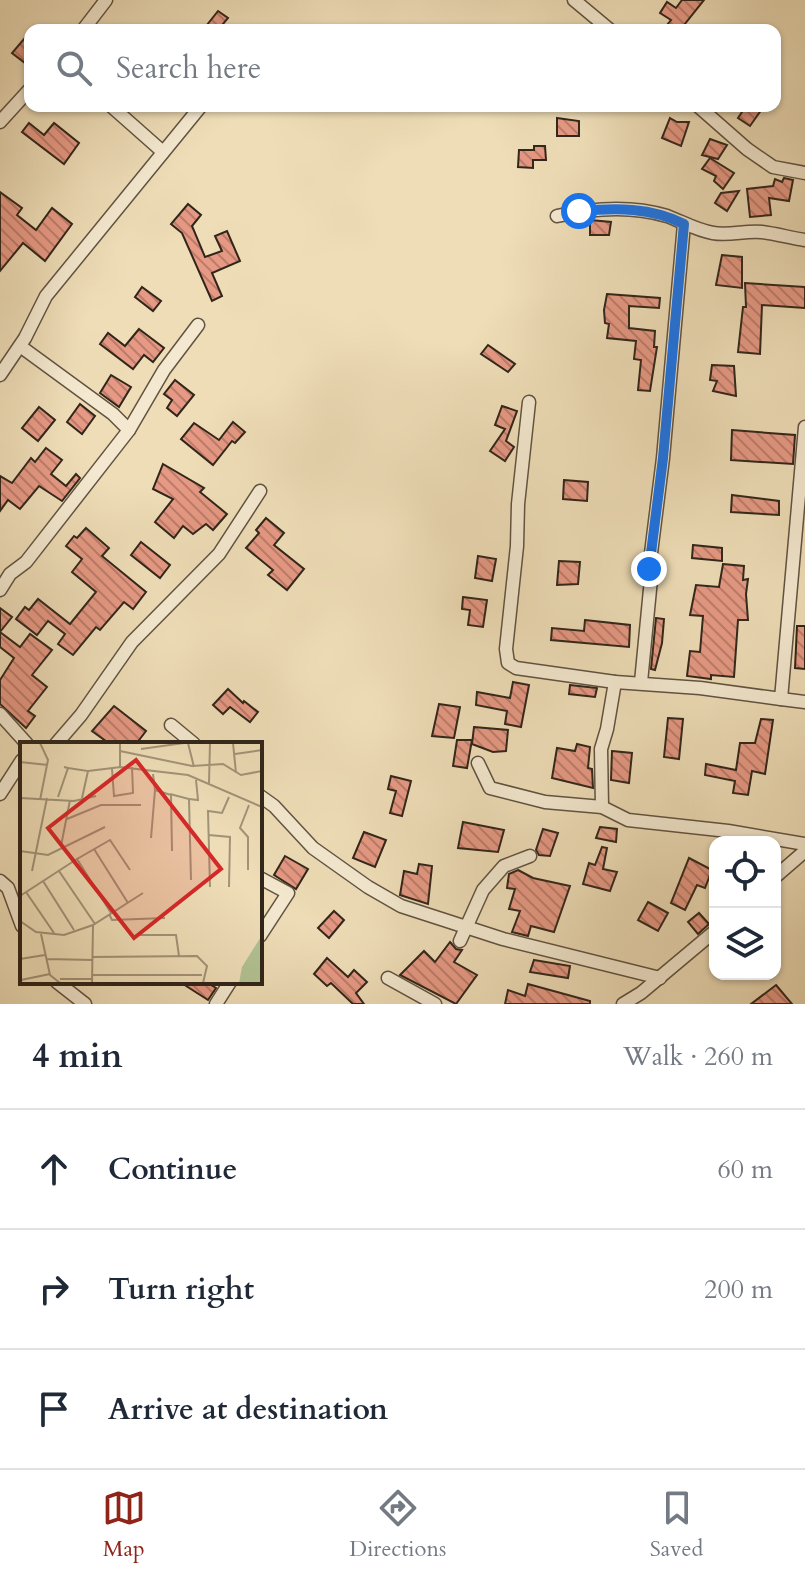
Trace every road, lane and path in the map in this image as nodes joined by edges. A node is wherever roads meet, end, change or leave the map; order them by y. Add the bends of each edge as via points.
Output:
1 (106, 0) edge
2 (574, 0) edge
3 (88, 24) edge
4 (603, 24) edge
5 (24, 96) edge
6 (118, 112) edge
7 (196, 112) edge
8 (705, 112) edge
9 (0, 122) edge
10 (163, 152) junction
11 (805, 173) edge
12 (557, 216) dead end
13 (684, 224) junction
14 (805, 240) edge
15 (198, 325) dead end
16 (20, 346) junction
17 (0, 375) edge
18 (529, 402) dead end
19 (805, 427) edge
20 (129, 430) junction
21 (260, 491) dead end
22 (0, 590) edge
23 (615, 682) junction
24 (641, 682) junction
25 (781, 699) junction
26 (805, 702) edge
27 (0, 714) edge
28 (171, 725) dead end
29 (25, 742) edge
30 (58, 742) edge
31 (192, 742) edge
32 (20, 763) edge
33 (478, 763) dead end
34 (0, 794) edge
35 (262, 797) edge
36 (602, 807) junction
37 (805, 844) edge
38 (805, 851) edge
39 (530, 856) dead end
40 (781, 872) edge
41 (262, 879) edge
42 (0, 881) edge
43 (20, 921) edge
44 (466, 927) junction
45 (262, 933) edge
46 (709, 936) edge
47 (460, 941) dead end
48 (388, 978) dead end
49 (660, 978) junction
50 (60, 984) edge
51 (229, 984) edge
52 (85, 1004) edge
53 (216, 1004) edge
54 (435, 1004) edge
55 (623, 1004) edge

1 - 3 street
2 - 4 street
5 - 9 street
6 - 10 street
7 - 10 street
8 - 11 street via 773,167
10 - 16 street via 46,296
12 - 13 street via 635,208
13 - 14 street via 720,234 762,232
13 - 24 street
15 - 20 street
16 - 17 street
16 - 20 street
18 - 23 street via 508,663
19 - 25 street
20 - 22 street
21 - 30 street via 219,554 132,642
23 - 24 street
23 - 36 street via 601,749
24 - 25 street
25 - 26 street
27 - 29 street
28 - 31 street
32 - 34 street
33 - 36 street via 490,788 545,802
35 - 44 street via 313,848 368,887 401,906
36 - 37 street via 628,820
38 - 40 street
39 - 44 street via 504,866 483,890
41 - 45 street via 288,893
42 - 43 street
44 - 47 street
44 - 49 street
46 - 49 street
48 - 54 street
49 - 55 street
50 - 52 street
51 - 53 street

